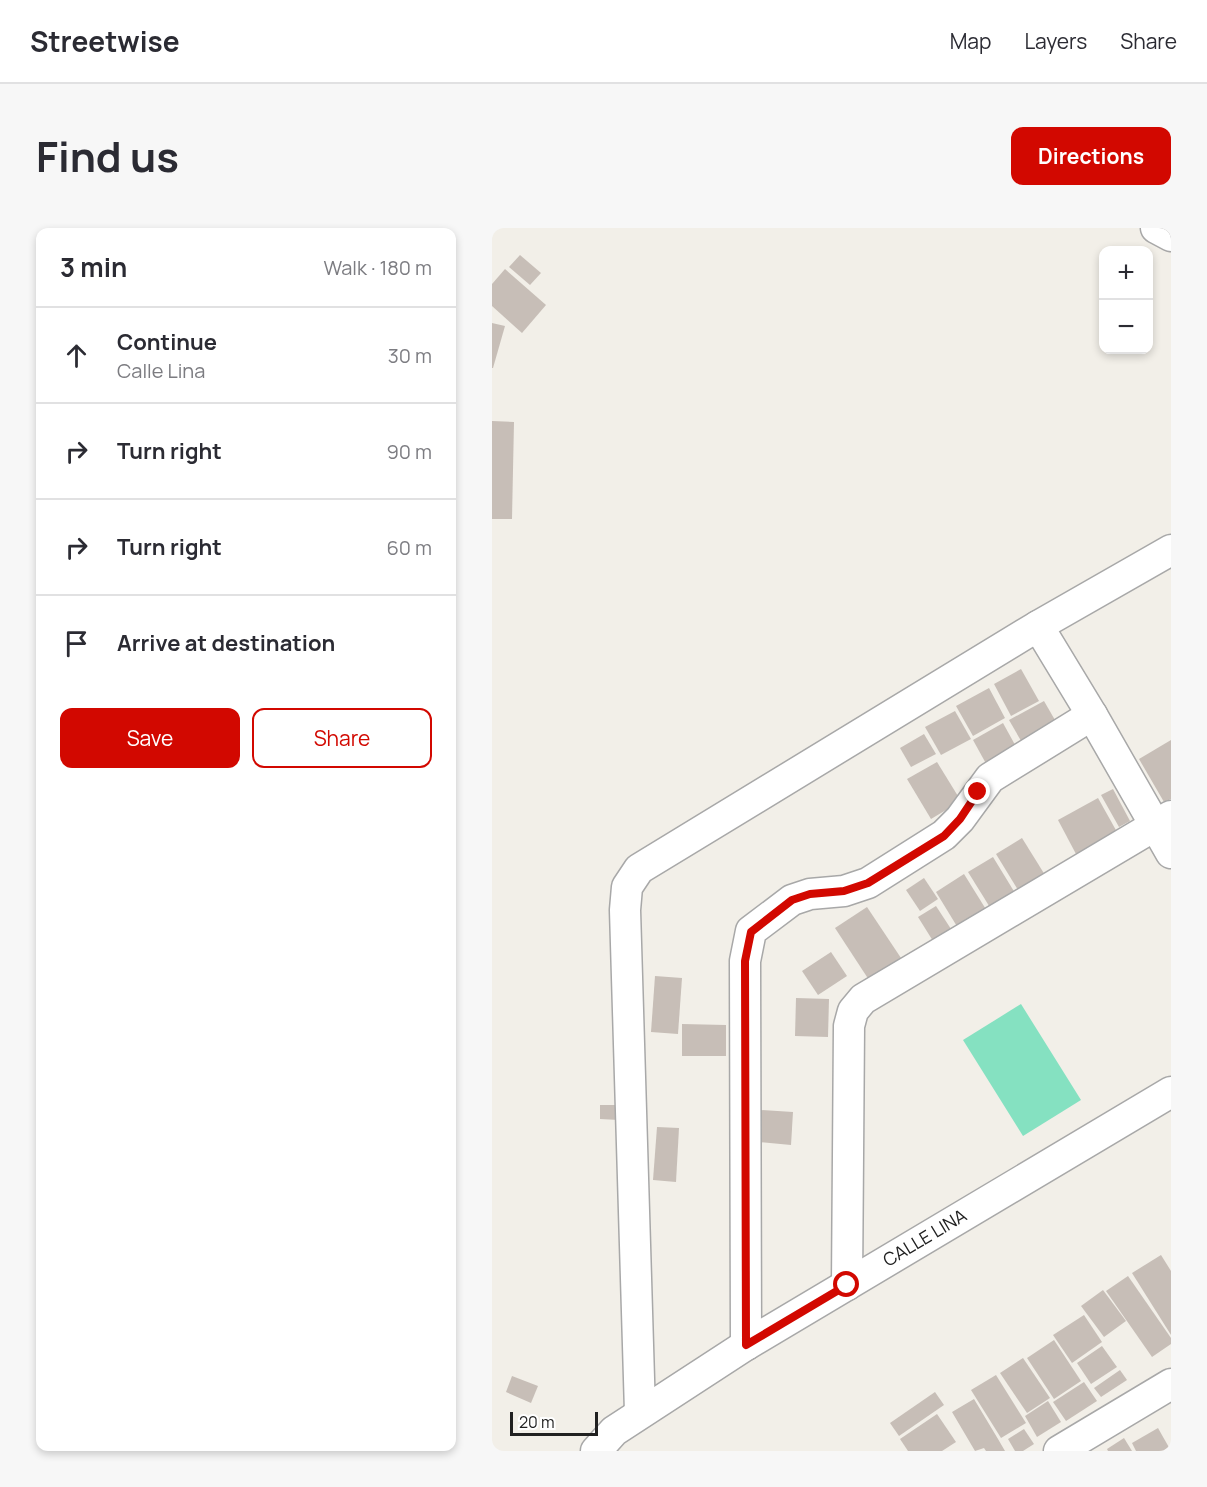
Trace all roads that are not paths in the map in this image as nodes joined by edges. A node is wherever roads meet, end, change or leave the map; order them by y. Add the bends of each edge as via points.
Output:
1 (1156, 228) edge
2 (1171, 236) edge
3 (1171, 550) edge
4 (1038, 626) junction
5 (1092, 715) junction
6 (1163, 820) edge
7 (1171, 853) edge
8 (1171, 1092) edge
9 (847, 1285) junction
10 (746, 1345) junction
11 (1171, 1384) edge
12 (640, 1412) junction
13 (596, 1451) edge
14 (1059, 1451) edge

1 - 2 street
3 - 4 street
4 - 5 street
4 - 12 street via 639,869 627,887
5 - 6 street
5 - 10 street via 990,777 944,836 868,883 792,900 751,932 745,961
6 - 7 street
6 - 9 street via 863,999 853,1011 849,1026
8 - 9 street, CALLE LINA
9 - 10 street, CALLE LINA
10 - 12 street, CALLE LINA
11 - 14 street
12 - 13 street, CALLE LINA via 614,1431

